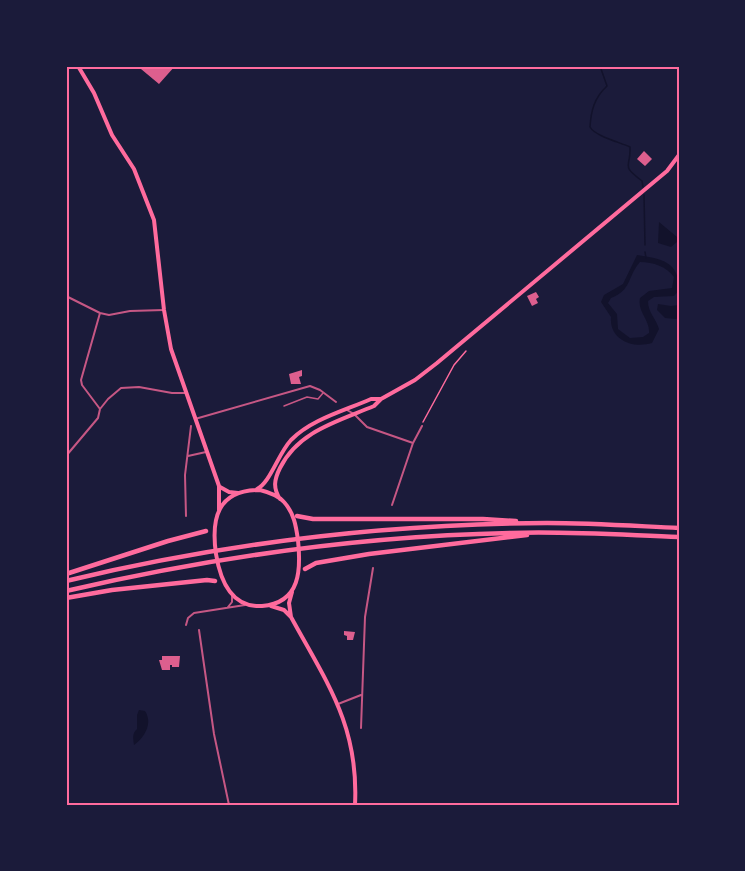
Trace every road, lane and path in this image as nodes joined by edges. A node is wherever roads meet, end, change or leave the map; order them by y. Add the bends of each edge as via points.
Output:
1 (78, 66) edge
2 (679, 155) edge
3 (66, 296) edge
4 (164, 310) junction
5 (100, 313) junction
6 (466, 351) dead end
7 (323, 392) junction
8 (186, 393) junction
9 (381, 399) junction
10 (336, 402) dead end
11 (284, 406) dead end
12 (100, 409) junction
13 (346, 410) junction
14 (354, 414) junction
15 (195, 419) junction
16 (190, 426) dead end
17 (422, 426) joint
18 (413, 442) junction
19 (206, 452) junction
20 (66, 456) edge
21 (187, 456) junction
22 (219, 486) junction
23 (253, 490) junction
24 (240, 493) junction
25 (280, 499) junction
26 (392, 505) dead end
27 (219, 511) junction
28 (291, 512) junction
29 (186, 516) dead end
30 (297, 516) joint
31 (550, 523) junction
32 (214, 525) junction
33 (679, 528) edge
34 (206, 531) joint
35 (550, 532) junction
36 (679, 537) edge
37 (373, 568) dead end
38 (305, 569) joint
39 (66, 574) edge
40 (300, 574) junction
41 (66, 581) edge
42 (215, 581) joint
43 (225, 587) junction
44 (66, 591) edge
45 (292, 591) junction
46 (232, 595) junction
47 (66, 597) edge
48 (250, 605) junction
49 (267, 605) junction
50 (228, 607) junction
51 (291, 617) junction
52 (186, 625) dead end
53 (199, 630) dead end
54 (362, 694) junction
55 (338, 704) junction
56 (361, 728) dead end
57 (229, 805) edge
58 (356, 805) edge

1 - 4 main road via 112,135 135,169 154,220
2 - 9 main road via 667,171 437,363
3 - 5 street
4 - 5 street
4 - 8 main road via 170,345
5 - 12 street via 81,380
6 - 17 path via 454,365
7 - 10 street
7 - 11 lane via 318,399 308,397
7 - 15 street via 310,386
8 - 12 street via 126,387
8 - 15 main road
9 - 13 main road
9 - 14 main road
12 - 20 street via 98,418
13 - 14 street
13 - 23 main road via 299,433 281,453 265,483
14 - 18 street via 371,429
14 - 25 main road via 306,436 294,448 275,481
15 - 19 main road
16 - 21 street
17 - 18 street
18 - 26 street
19 - 21 street
19 - 22 main road
21 - 29 street
22 - 24 main road
22 - 27 main road
23 - 24 main road
23 - 25 main road
24 - 27 main road via 226,501
25 - 28 main road
27 - 32 main road
28 - 30 main road
28 - 40 main road
30 - 31 highway
31 - 33 highway
31 - 41 highway via 428,527 290,540
32 - 34 main road
32 - 43 main road via 218,565
34 - 39 highway
35 - 36 highway
35 - 38 highway via 369,554 316,563
35 - 44 highway via 422,536 290,549 181,566
37 - 54 street via 365,617
38 - 40 main road
40 - 45 main road
42 - 43 main road
42 - 47 highway
43 - 46 main road
45 - 49 main road
45 - 51 main road
46 - 48 main road
46 - 50 street
48 - 49 main road
48 - 50 street
49 - 51 main road via 280,608
50 - 52 street via 194,613
51 - 55 main road
53 - 57 street
54 - 55 street
54 - 56 street
55 - 58 main road via 353,753

